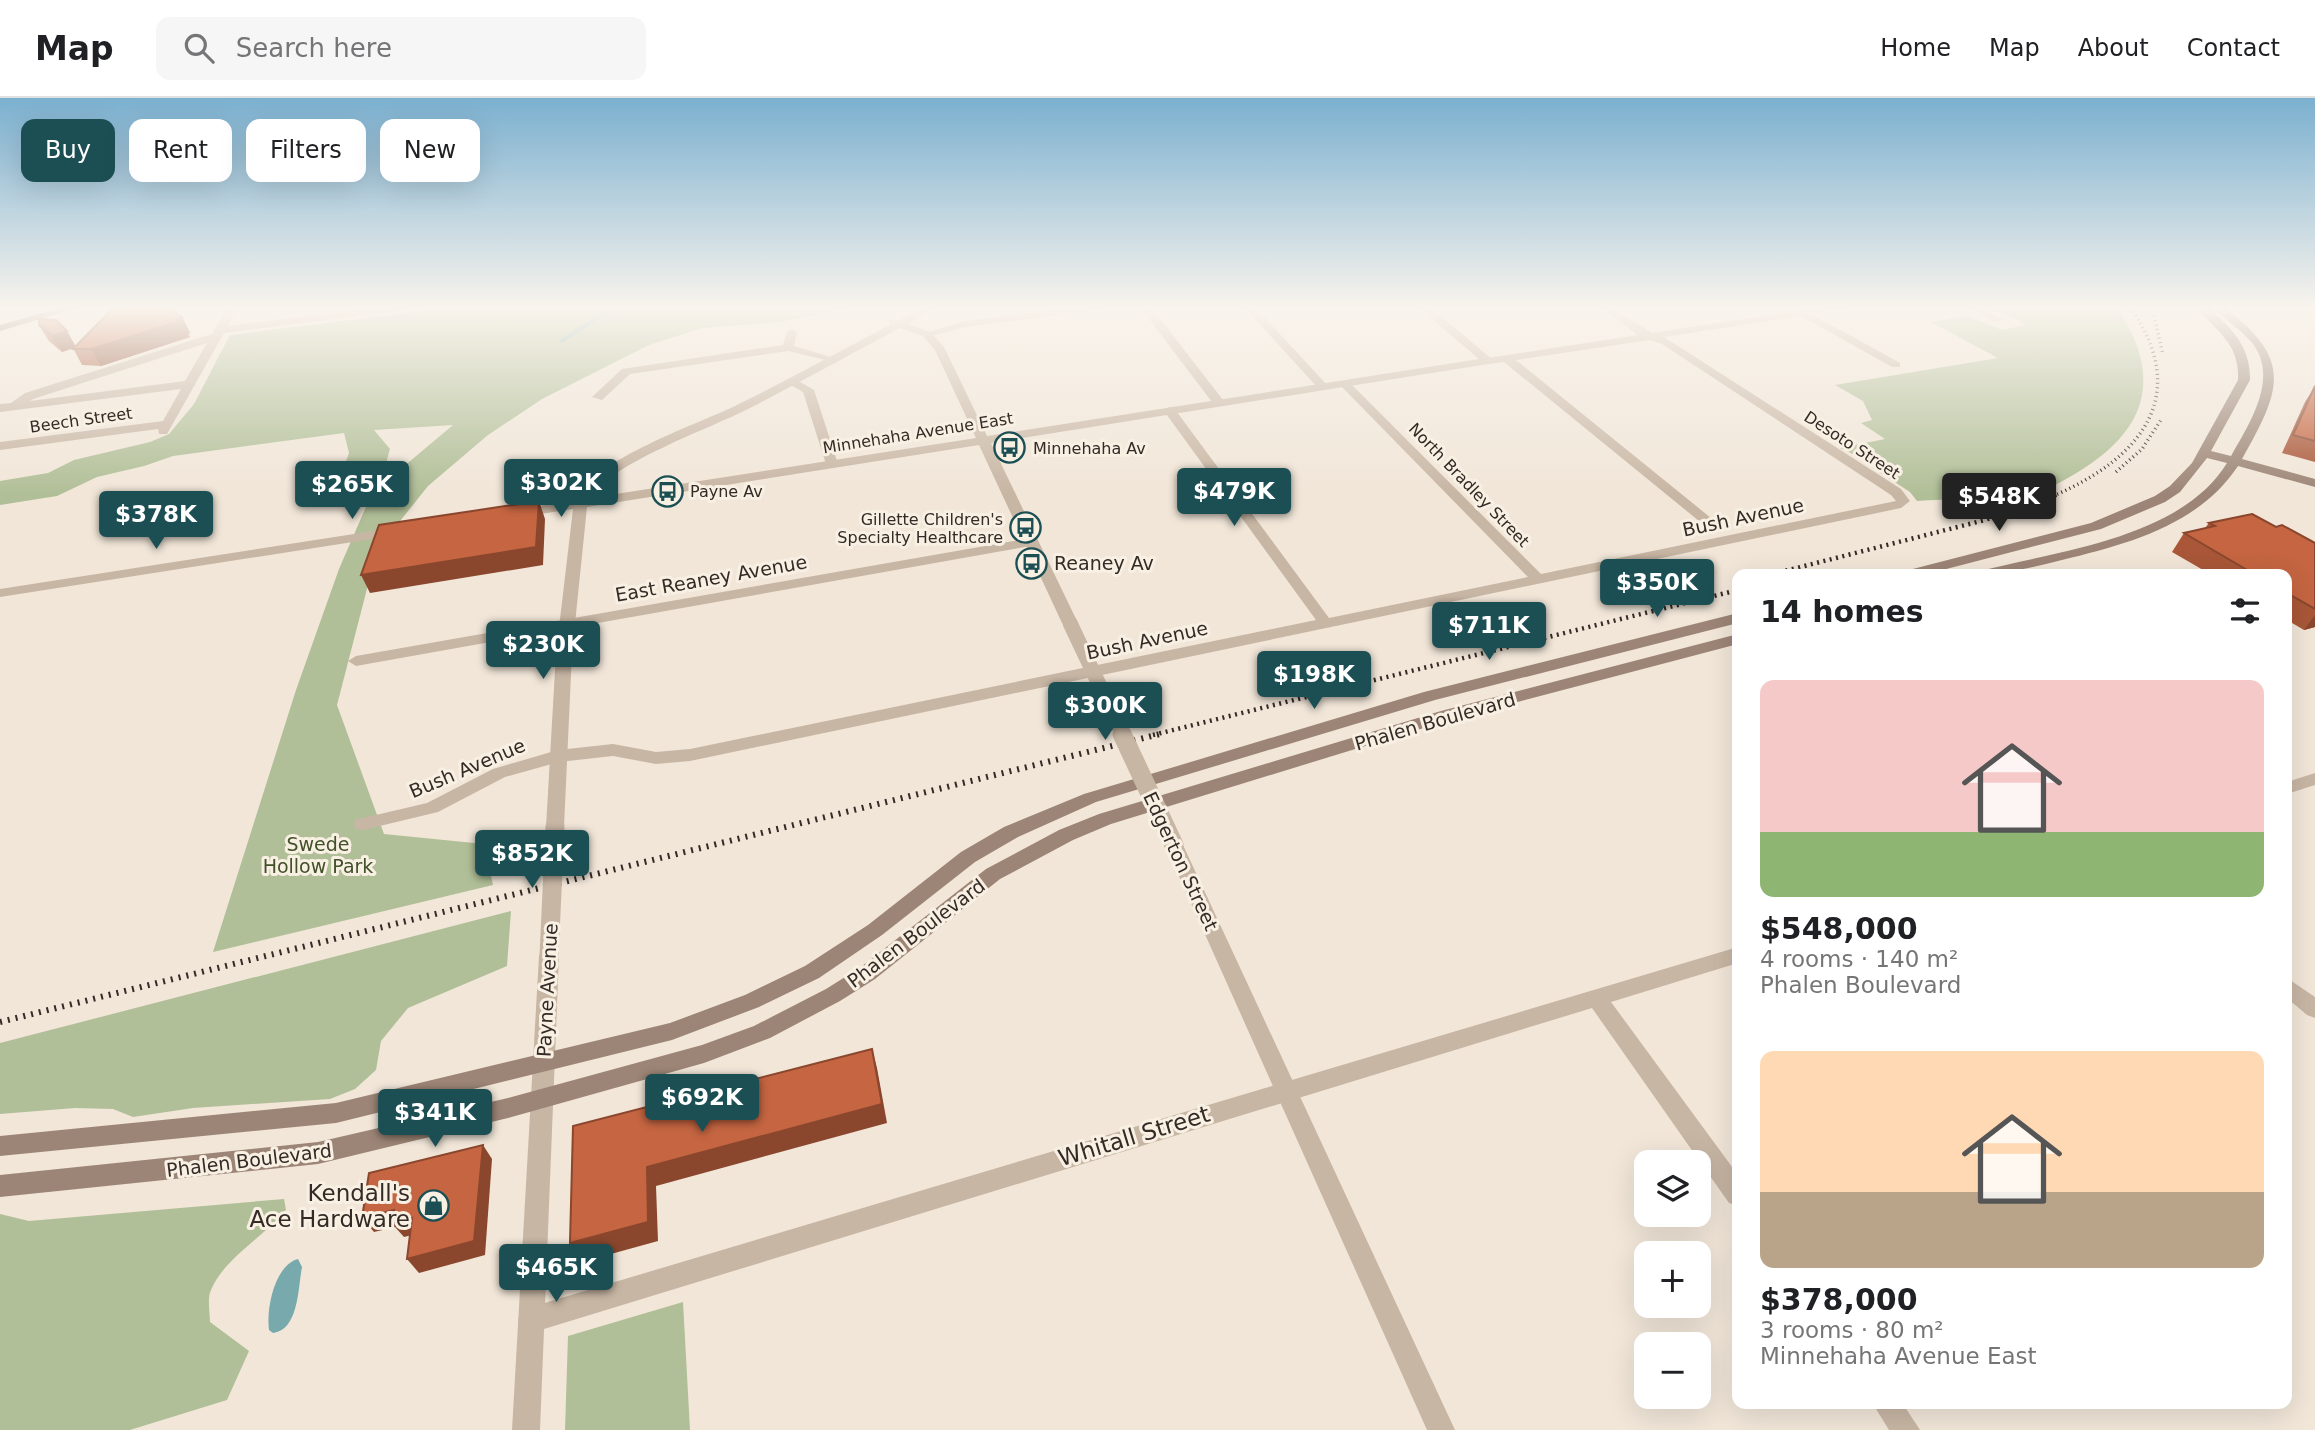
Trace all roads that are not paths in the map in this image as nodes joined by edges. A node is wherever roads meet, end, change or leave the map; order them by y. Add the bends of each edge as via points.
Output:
1 (110, 369) edge
2 (197, 369) edge
3 (632, 369) edge
4 (804, 369) edge
5 (809, 369) edge
6 (950, 369) edge
7 (1193, 369) edge
8 (1306, 369) edge
9 (1437, 369) edge
10 (1520, 369) edge
11 (1708, 369) edge
12 (2245, 369) edge
13 (2270, 369) edge
14 (791, 381) junction
15 (189, 384) junction
16 (1345, 384) junction
17 (1323, 387) junction
18 (598, 397) dead end
19 (1219, 403) junction
20 (15, 406) junction
21 (0, 408) edge
22 (1170, 411) junction
23 (716, 418) junction
24 (984, 440) junction
25 (0, 446) edge
26 (2204, 453) junction
27 (2233, 461) junction
28 (832, 464) junction
29 (624, 466) junction
30 (2315, 483) edge
31 (665, 490) junction
32 (1903, 501) joint
33 (582, 503) junction
34 (501, 516) edge
35 (1704, 518) dead end
36 (419, 528) edge
37 (1031, 542) junction
38 (1929, 569) edge
39 (2004, 569) edge
40 (1539, 580) junction
41 (0, 593) edge
42 (1732, 620) edge
43 (565, 624) junction
44 (1326, 624) junction
45 (1732, 641) edge
46 (356, 661) dead end
47 (558, 756) junction
48 (2315, 779) edge
49 (2292, 786) edge
50 (363, 824) dead end
51 (1732, 957) edge
52 (2292, 990) edge
53 (1596, 997) junction
54 (2315, 1009) edge
55 (543, 1064) junction
56 (1288, 1090) junction
57 (542, 1100) junction
58 (0, 1146) edge
59 (0, 1186) edge
60 (1732, 1187) edge
61 (531, 1320) junction
62 (1891, 1409) edge
63 (526, 1430) edge
64 (1441, 1430) edge
65 (1906, 1430) edge

1 - 20 street via 29,396
2 - 15 street
3 - 18 street
4 - 23 street via 732,405
5 - 14 street
6 - 24 street, Edgerton Street
7 - 19 street
8 - 17 street
9 - 16 street, Minnehaha Avenue East
10 - 35 street
11 - 32 street, Desoto Street via 1896,492
12 - 26 main road via 2244,380
13 - 27 main road via 2269,389
14 - 23 street
14 - 28 street via 808,390
15 - 20 street
15 - 25 street, Beech Street via 164,428
16 - 17 street, Minnehaha Avenue East
16 - 40 street, North Bradley Street
17 - 19 street, Minnehaha Avenue East
19 - 22 street, Minnehaha Avenue East
20 - 21 street
22 - 24 street, Minnehaha Avenue East
22 - 44 street
23 - 29 street
24 - 28 street, Minnehaha Avenue East
24 - 37 street, Edgerton Street
26 - 27 main road
26 - 38 main road via 2175,489 2118,520
27 - 30 main road
27 - 39 main road via 2216,488 2166,522
28 - 31 street, Minnehaha Avenue East
29 - 31 street via 619,484 623,489
29 - 33 street via 590,488
31 - 33 street, Minnehaha Avenue East
32 - 40 street, Bush Avenue via 1895,507
33 - 34 street, Minnehaha Avenue East
33 - 43 street, Payne Avenue
36 - 41 street
37 - 43 street, East Reaney Avenue
37 - 56 street, Edgerton Street, bridge
40 - 44 street, Bush Avenue
42 - 55 main road, Phalen Boulevard via 1430,696 1078,802 968,857 875,930 785,986 672,1031
43 - 46 street, East Reaney Avenue
43 - 47 street, Payne Avenue
44 - 47 street, Bush Avenue via 690,755 656,758 613,750
45 - 57 main road, Phalen Boulevard via 1447,715 1105,819 993,874 868,973 799,1013 704,1054
47 - 50 street, Bush Avenue via 512,768 432,808
47 - 55 street, Payne Avenue, bridge
48 - 49 street
51 - 53 street, Whitall Street
52 - 54 street
53 - 56 street, Whitall Street
53 - 60 street
55 - 57 street, Payne Avenue
55 - 58 main road, Phalen Boulevard via 336,1113
56 - 61 street, Whitall Street
56 - 64 street, Edgerton Street
57 - 59 main road, Phalen Boulevard via 318,1153
57 - 61 street, Payne Avenue
61 - 63 street, Payne Avenue
62 - 65 street

